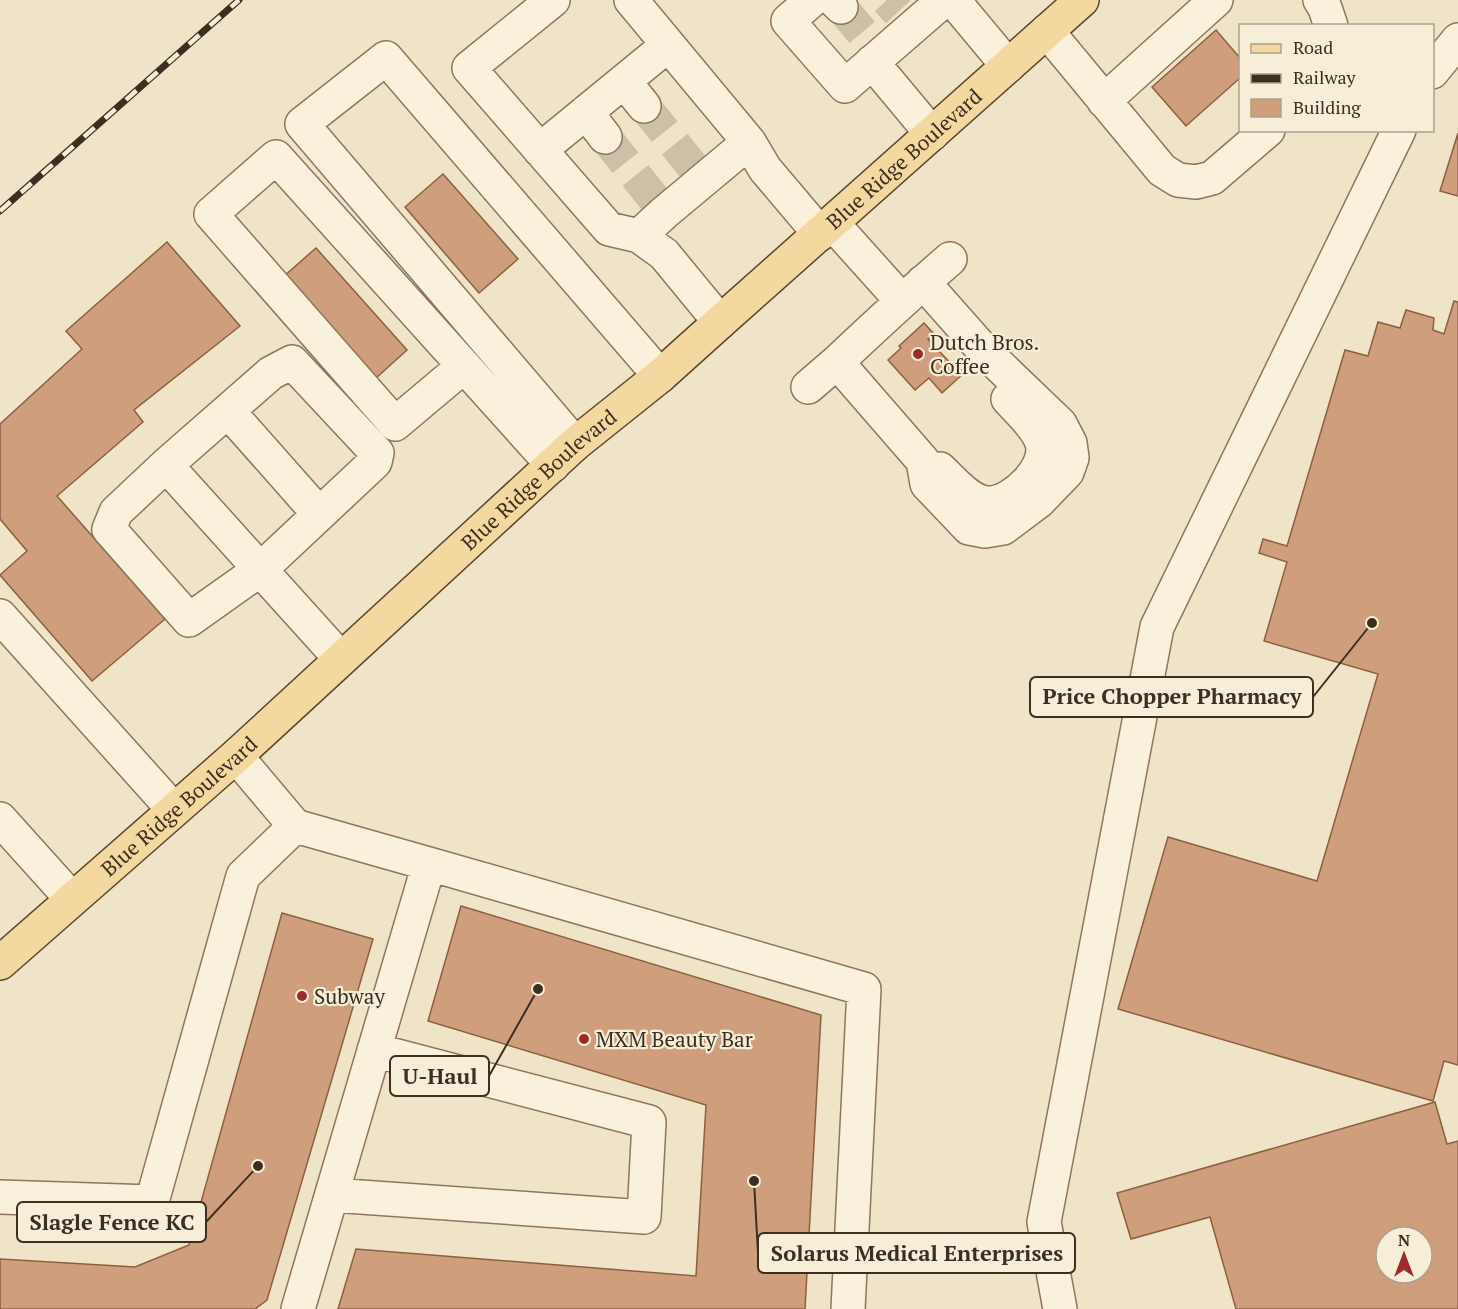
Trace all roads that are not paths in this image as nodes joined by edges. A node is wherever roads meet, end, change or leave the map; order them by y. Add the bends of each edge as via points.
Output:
1 (554, 0) edge
2 (631, 0) edge
3 (1082, 0) edge
4 (1216, 0) edge
5 (1320, 0) edge
6 (943, 1) edge
7 (829, 2) edge
8 (1330, 24) edge
9 (1047, 31) junction
10 (1458, 40) edge
11 (668, 45) junction
12 (873, 51) junction
13 (1008, 66) junction
14 (1434, 70) edge
15 (1104, 101) junction
16 (1266, 132) edge
17 (1398, 132) edge
18 (932, 134) junction
19 (749, 142) junction
20 (540, 150) junction
21 (826, 228) junction
22 (639, 236) junction
23 (950, 259) dead end
24 (920, 293) junction
25 (720, 322) junction
26 (837, 362) junction
27 (464, 366) junction
28 (660, 376) junction
29 (808, 387) dead end
30 (228, 411) junction
31 (564, 454) junction
32 (166, 465) junction
33 (319, 514) junction
34 (261, 569) junction
35 (0, 616) edge
36 (341, 659) junction
37 (236, 756) junction
38 (174, 810) junction
39 (0, 819) edge
40 (295, 826) junction
41 (429, 864) junction
42 (72, 899) junction
43 (0, 963) edge
44 (374, 1050) junction
45 (332, 1195) junction
46 (0, 1197) edge
47 (298, 1309) edge
48 (848, 1309) edge
49 (1060, 1309) edge

1 - 20 lane via 470,68
2 - 11 lane
3 - 9 main road, Blue Ridge Boulevard
4 - 15 lane
5 - 8 lane
6 - 12 lane via 905,20
6 - 13 lane
7 - 12 lane via 788,21 845,86
9 - 13 main road, Blue Ridge Boulevard
9 - 15 lane
10 - 14 lane
11 - 19 lane
11 - 20 lane via 634,93 596,124
12 - 18 lane
13 - 18 main road, Blue Ridge Boulevard
15 - 16 lane via 1162,170 1178,180 1197,182 1212,178
17 - 49 lane via 1157,627 1044,1222
18 - 21 main road, Blue Ridge Boulevard
19 - 21 lane via 765,169
19 - 22 lane via 699,174 660,207
20 - 22 lane via 609,230
21 - 24 lane
21 - 25 main road, Blue Ridge Boulevard
22 - 25 lane via 664,255
23 - 24 lane
24 - 26 lane
24 - 26 lane via 1060,424 1070,443 1072,458 1067,472 1039,501 1003,528 969,528 927,484 923,461
25 - 28 main road, Blue Ridge Boulevard
26 - 29 lane
27 - 27 lane via 276,157 211,214 395,424
27 - 31 lane
28 - 31 main road, Blue Ridge Boulevard
28 - 31 lane via 386,58 302,124
30 - 32 lane
30 - 33 lane
30 - 33 lane via 271,373 292,362 377,453 375,462
31 - 36 main road, Blue Ridge Boulevard
32 - 34 lane
32 - 34 lane via 116,512 109,529 189,620
33 - 34 lane
34 - 36 lane
35 - 38 lane
36 - 37 main road, Blue Ridge Boulevard
37 - 38 main road, Blue Ridge Boulevard
37 - 40 lane
38 - 42 main road, Blue Ridge Boulevard
39 - 42 lane
40 - 41 lane
40 - 46 lane via 243,876 152,1202
41 - 44 lane
41 - 48 lane via 864,989
42 - 43 main road, Blue Ridge Boulevard
44 - 45 lane
44 - 45 lane via 649,1122 644,1217
45 - 47 lane

